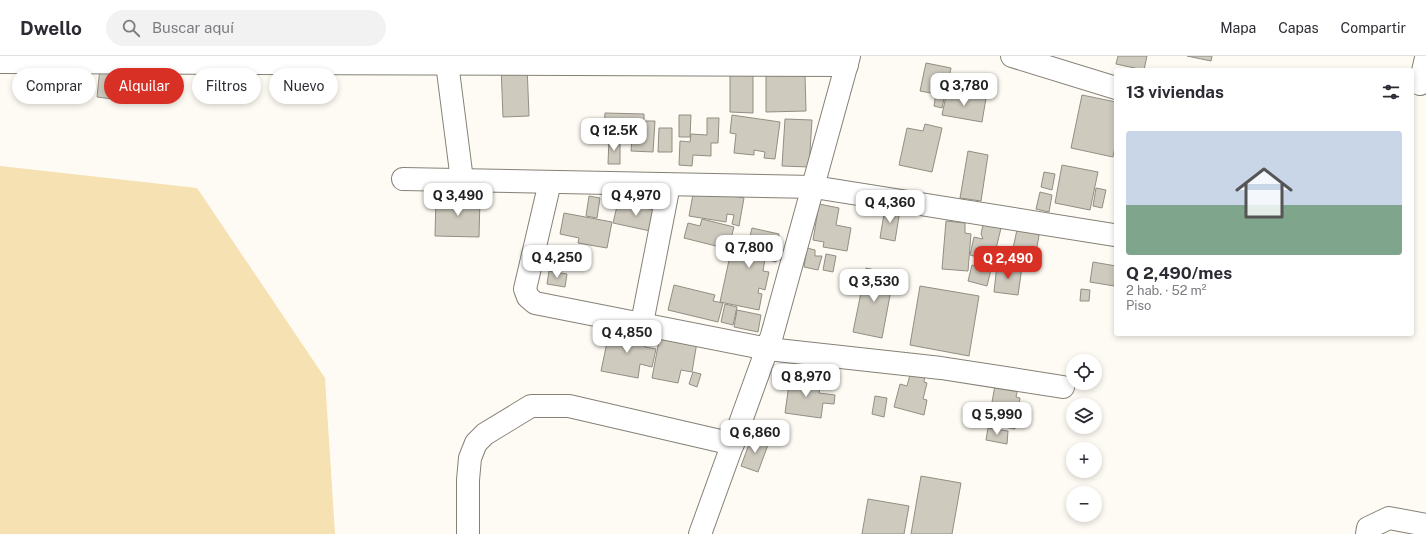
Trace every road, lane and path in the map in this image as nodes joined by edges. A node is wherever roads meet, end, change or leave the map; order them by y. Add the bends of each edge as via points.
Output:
1 (1012, 56) edge
2 (1426, 58) edge
3 (44, 59) edge
4 (848, 60) edge
5 (0, 62) edge
6 (447, 63) junction
7 (1420, 84) dead end
8 (1114, 87) edge
9 (402, 179) dead end
10 (462, 180) junction
11 (550, 182) junction
12 (668, 185) junction
13 (814, 187) junction
14 (1114, 235) dead end
15 (642, 323) junction
16 (768, 349) junction
17 (1063, 387) dead end
18 (733, 444) junction
19 (1426, 525) edge
20 (468, 534) edge
21 (700, 534) edge
22 (1367, 534) edge

1 - 8 street
2 - 7 street
3 - 5 street
3 - 6 street
4 - 6 street
4 - 13 street
6 - 10 street
9 - 10 street
10 - 11 street
11 - 12 street
11 - 15 street via 525,289 528,297 535,303
12 - 13 street
12 - 15 street
13 - 14 street
13 - 16 street
15 - 16 street
16 - 17 street via 940,368
16 - 18 street
18 - 20 street via 569,406 531,406 485,434 476,443 470,458
18 - 21 street
19 - 22 street via 1389,518 1368,528

